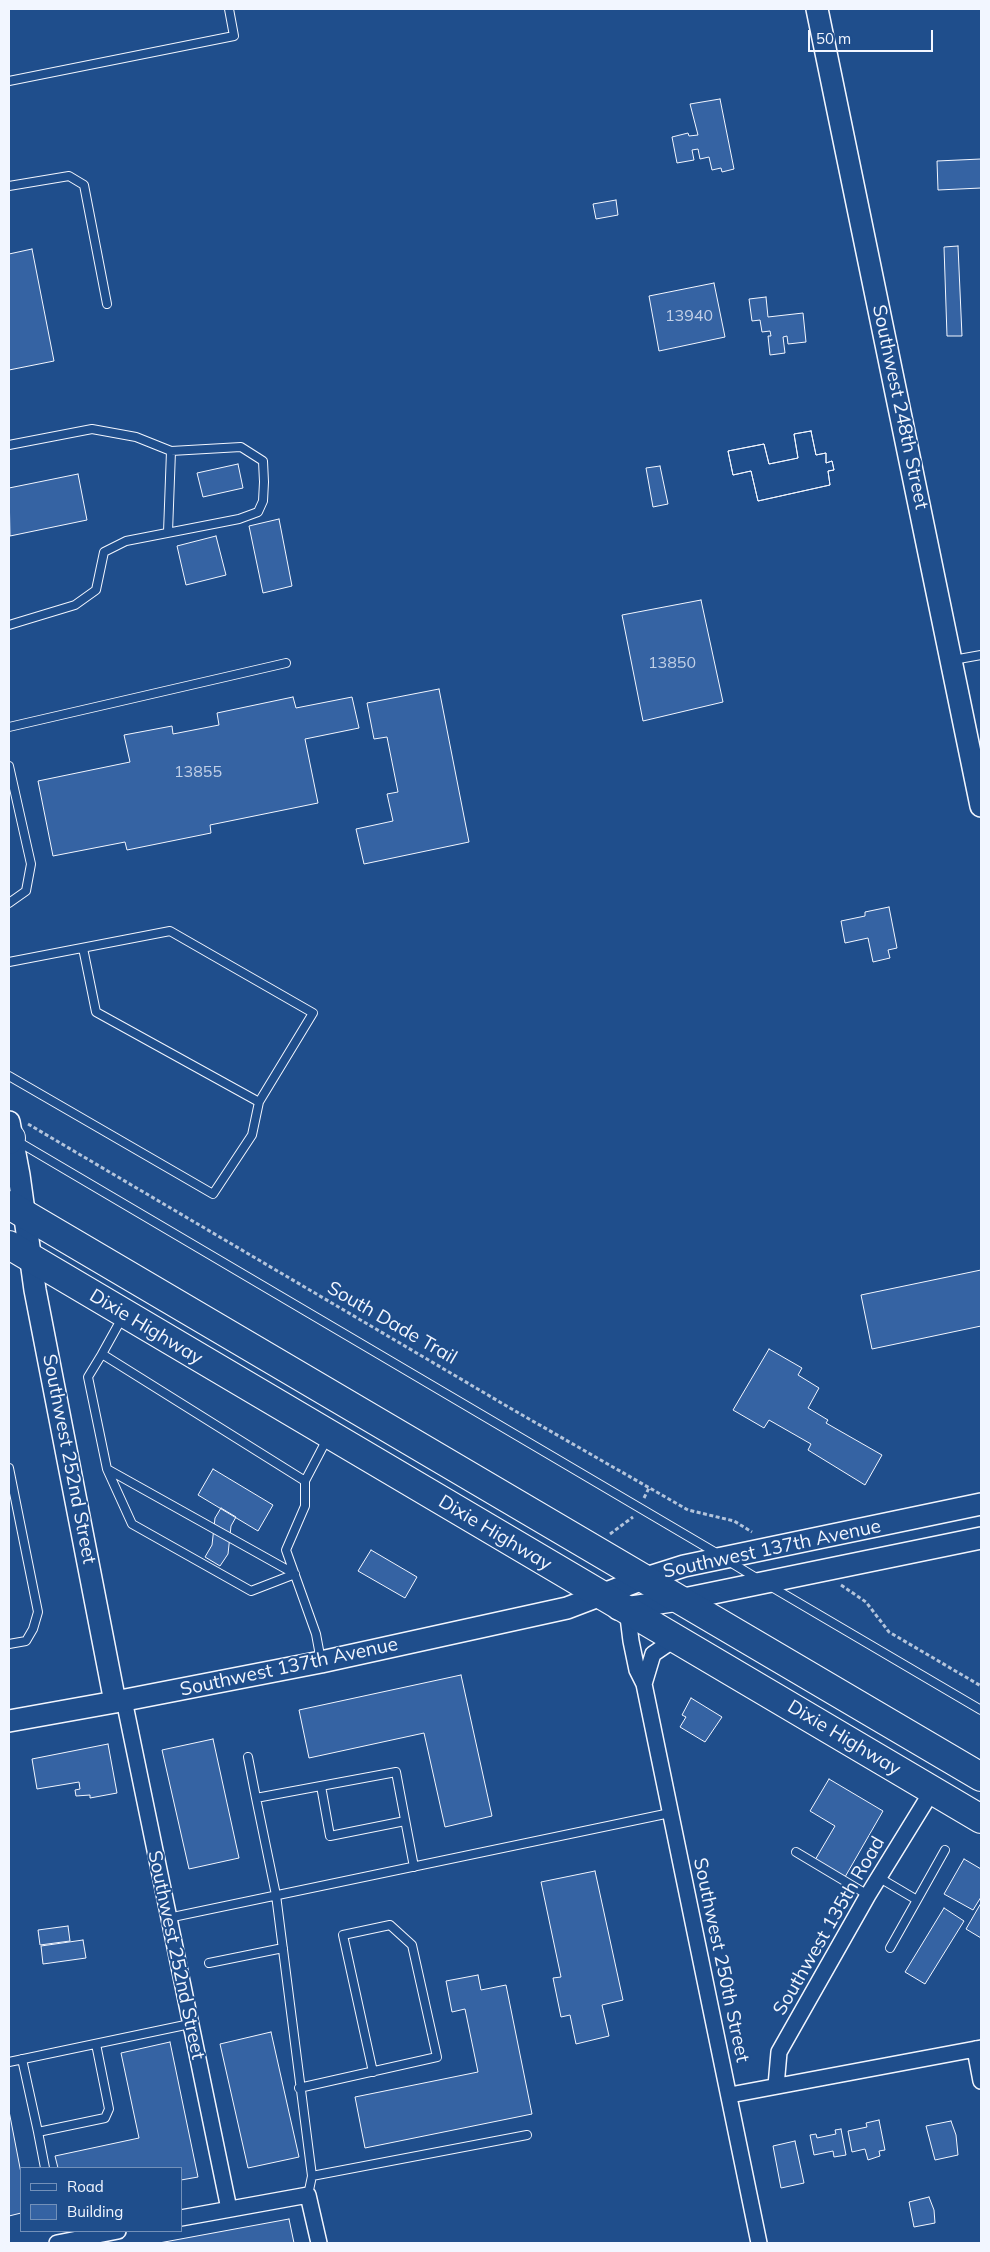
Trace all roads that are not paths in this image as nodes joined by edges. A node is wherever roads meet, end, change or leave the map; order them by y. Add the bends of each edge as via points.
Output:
1 (229, 9) edge
2 (817, 9) edge
3 (9, 81) edge
4 (9, 186) edge
5 (107, 304) dead end
6 (9, 445) edge
7 (171, 451) junction
8 (168, 532) junction
9 (9, 625) edge
10 (981, 655) edge
11 (951, 660) junction
12 (286, 663) dead end
13 (9, 727) edge
14 (9, 766) edge
15 (981, 806) edge
16 (9, 903) edge
17 (83, 948) junction
18 (9, 962) edge
19 (9, 1076) edge
20 (259, 1102) junction
21 (12, 1131) edge
22 (17, 1210) edge
23 (20, 1252) edge
24 (124, 1314) junction
25 (102, 1354) junction
26 (330, 1434) junction
27 (9, 1468) edge
28 (107, 1469) junction
29 (305, 1480) junction
30 (981, 1504) edge
31 (537, 1515) junction
32 (981, 1538) edge
33 (724, 1558) junction
34 (295, 1574) junction
35 (643, 1578) junction
36 (764, 1582) junction
37 (600, 1594) junction
38 (679, 1600) junction
39 (567, 1608) junction
40 (627, 1609) junction
41 (675, 1639) junction
42 (9, 1644) edge
43 (321, 1662) junction
44 (644, 1684) junction
45 (120, 1701) junction
46 (981, 1710) edge
47 (9, 1721) edge
48 (248, 1757) dead end
49 (981, 1777) edge
50 (320, 1786) junction
51 (932, 1791) junction
52 (256, 1798) junction
53 (670, 1813) junction
54 (981, 1820) edge
55 (405, 1821) junction
56 (945, 1850) dead end
57 (796, 1852) dead end
58 (414, 1867) junction
59 (878, 1878) junction
60 (276, 1895) junction
61 (868, 1896) junction
62 (917, 1900) junction
63 (168, 1918) junction
64 (283, 1948) junction
65 (890, 1948) dead end
66 (209, 1963) dead end
67 (190, 2024) junction
68 (96, 2044) junction
69 (978, 2048) edge
70 (22, 2059) junction
71 (9, 2062) edge
72 (372, 2072) junction
73 (981, 2081) edge
74 (776, 2086) junction
75 (299, 2088) junction
76 (730, 2095) junction
77 (38, 2132) junction
78 (526, 2135) dead end
79 (45, 2167) edge
80 (312, 2176) junction
81 (308, 2195) junction
82 (229, 2209) junction
83 (182, 2218) edge
84 (114, 2232) edge
85 (76, 2241) edge
86 (57, 2243) edge
87 (318, 2243) edge
88 (759, 2243) edge

1 - 3 lane via 234,36
2 - 11 main road, Southwest 248th Street
4 - 5 lane via 69,176 84,185
6 - 7 lane via 92,429 136,437
7 - 8 lane
7 - 8 lane via 241,447 263,461 264,482 263,501 258,512 239,520
8 - 9 lane via 126,541 104,552 96,590 75,605
10 - 11 lane
11 - 15 main road, Southwest 248th Street
12 - 13 lane
14 - 16 lane via 31,864 26,891
17 - 18 lane
17 - 20 lane via 96,1012
17 - 20 lane via 170,931 313,1013
19 - 20 lane via 213,1194 252,1135
21 - 22 main road, Southwest 252nd Street
21 - 33 lane
22 - 23 main road, Southwest 252nd Street
22 - 31 highway, Dixie Highway
23 - 24 highway, Dixie Highway
23 - 45 main road, Southwest 252nd Street
24 - 25 lane
24 - 26 highway, Dixie Highway
25 - 28 lane via 88,1377
25 - 29 lane
26 - 29 lane
26 - 31 highway via 353,1430 367,1435 479,1503
26 - 37 highway, Dixie Highway
27 - 42 lane via 38,1612 26,1641
28 - 34 lane
28 - 34 lane via 132,1524 251,1591
29 - 34 lane via 305,1506 286,1550
30 - 33 main road, Southwest 137th Avenue
31 - 35 highway, Dixie Highway
32 - 36 main road, Southwest 137th Avenue
33 - 35 main road, Southwest 137th Avenue
33 - 36 lane
34 - 43 lane via 316,1631
35 - 37 main road, Southwest 137th Avenue
35 - 38 highway, Dixie Highway
36 - 38 main road, Southwest 137th Avenue
36 - 46 lane
37 - 39 main road, Southwest 137th Avenue
37 - 40 highway, Dixie Highway
38 - 40 main road, Southwest 137th Avenue
38 - 49 highway, Dixie Highway
39 - 40 main road, Southwest 137th Avenue
39 - 43 main road, Southwest 137th Avenue
40 - 41 highway, Dixie Highway
40 - 44 street, Southwest 250th Street via 637,1670
41 - 44 street, Southwest 250th Street via 653,1654
41 - 51 highway, Dixie Highway
43 - 45 main road, Southwest 137th Avenue
44 - 53 street, Southwest 250th Street
45 - 47 main road, Southwest 137th Avenue
45 - 63 street, Southwest 252nd Street
48 - 52 lane
50 - 52 lane
50 - 55 lane via 396,1772
50 - 55 lane via 330,1836
51 - 54 highway, Dixie Highway
51 - 59 street, Southwest 135th Road
52 - 60 lane
53 - 58 lane
53 - 76 street, Southwest 250th Street
55 - 58 lane
56 - 62 lane
57 - 61 lane
58 - 60 lane
59 - 61 street, Southwest 135th Road
59 - 62 lane
60 - 63 lane
60 - 64 lane
61 - 74 street, Southwest 135th Road via 779,2052
62 - 65 lane
63 - 67 street, Southwest 252nd Street
64 - 66 lane
64 - 75 lane
67 - 68 lane
67 - 82 street, Southwest 252nd Street
68 - 70 lane
68 - 77 lane via 109,2109 105,2118
69 - 73 street
69 - 74 street
70 - 71 lane
70 - 77 lane
72 - 72 lane via 437,2057 412,1945 390,1925 343,1935
72 - 75 lane
74 - 76 street
75 - 80 lane
76 - 88 street, Southwest 250th Street
77 - 79 lane
78 - 80 lane
80 - 81 lane
81 - 82 street
81 - 87 street
82 - 83 street
84 - 85 street
85 - 86 street

